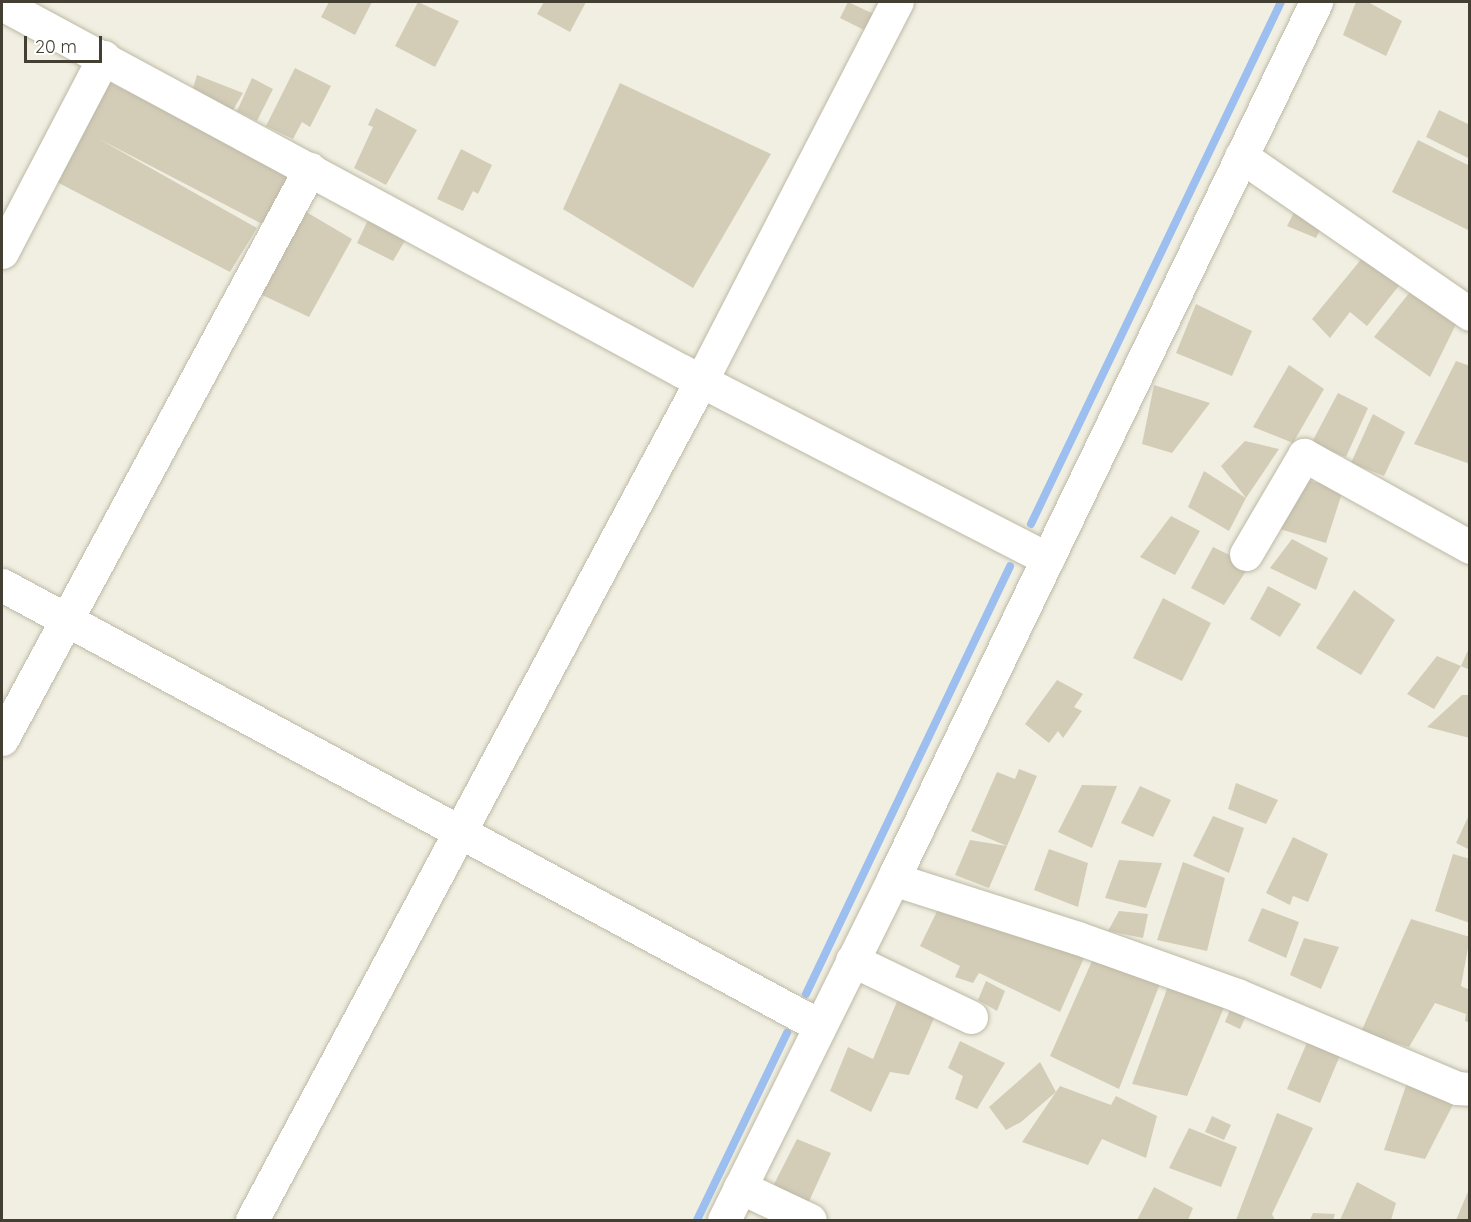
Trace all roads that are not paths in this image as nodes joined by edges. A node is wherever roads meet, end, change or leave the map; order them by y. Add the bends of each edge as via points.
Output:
1 (897, 2) edge
2 (1316, 2) edge
3 (2, 4) edge
4 (104, 57) junction
5 (1241, 156) junction
6 (310, 169) junction
7 (2, 252) edge
8 (1470, 314) edge
9 (701, 381) junction
10 (1470, 547) edge
11 (1246, 554) dead end
12 (1048, 559) junction
13 (2, 585) edge
14 (65, 619) junction
15 (2, 739) edge
16 (460, 832) junction
17 (893, 879) junction
18 (852, 960) junction
19 (971, 1017) dead end
20 (818, 1025) junction
21 (1470, 1089) edge
22 (740, 1187) junction
23 (252, 1221) edge
24 (724, 1221) edge
25 (810, 1221) edge

1 - 9 street
2 - 5 street
3 - 4 street
4 - 6 street
4 - 7 street
5 - 8 street
5 - 12 street
6 - 9 street
6 - 14 street
9 - 12 street
9 - 16 street
10 - 11 street via 1304,455
12 - 17 street
13 - 14 street
14 - 15 street
14 - 16 street
16 - 20 street
16 - 23 street
17 - 18 street
17 - 21 street via 1078,938 1237,995 1457,1088
18 - 19 street
18 - 20 street
20 - 22 street
22 - 24 street
22 - 25 street

